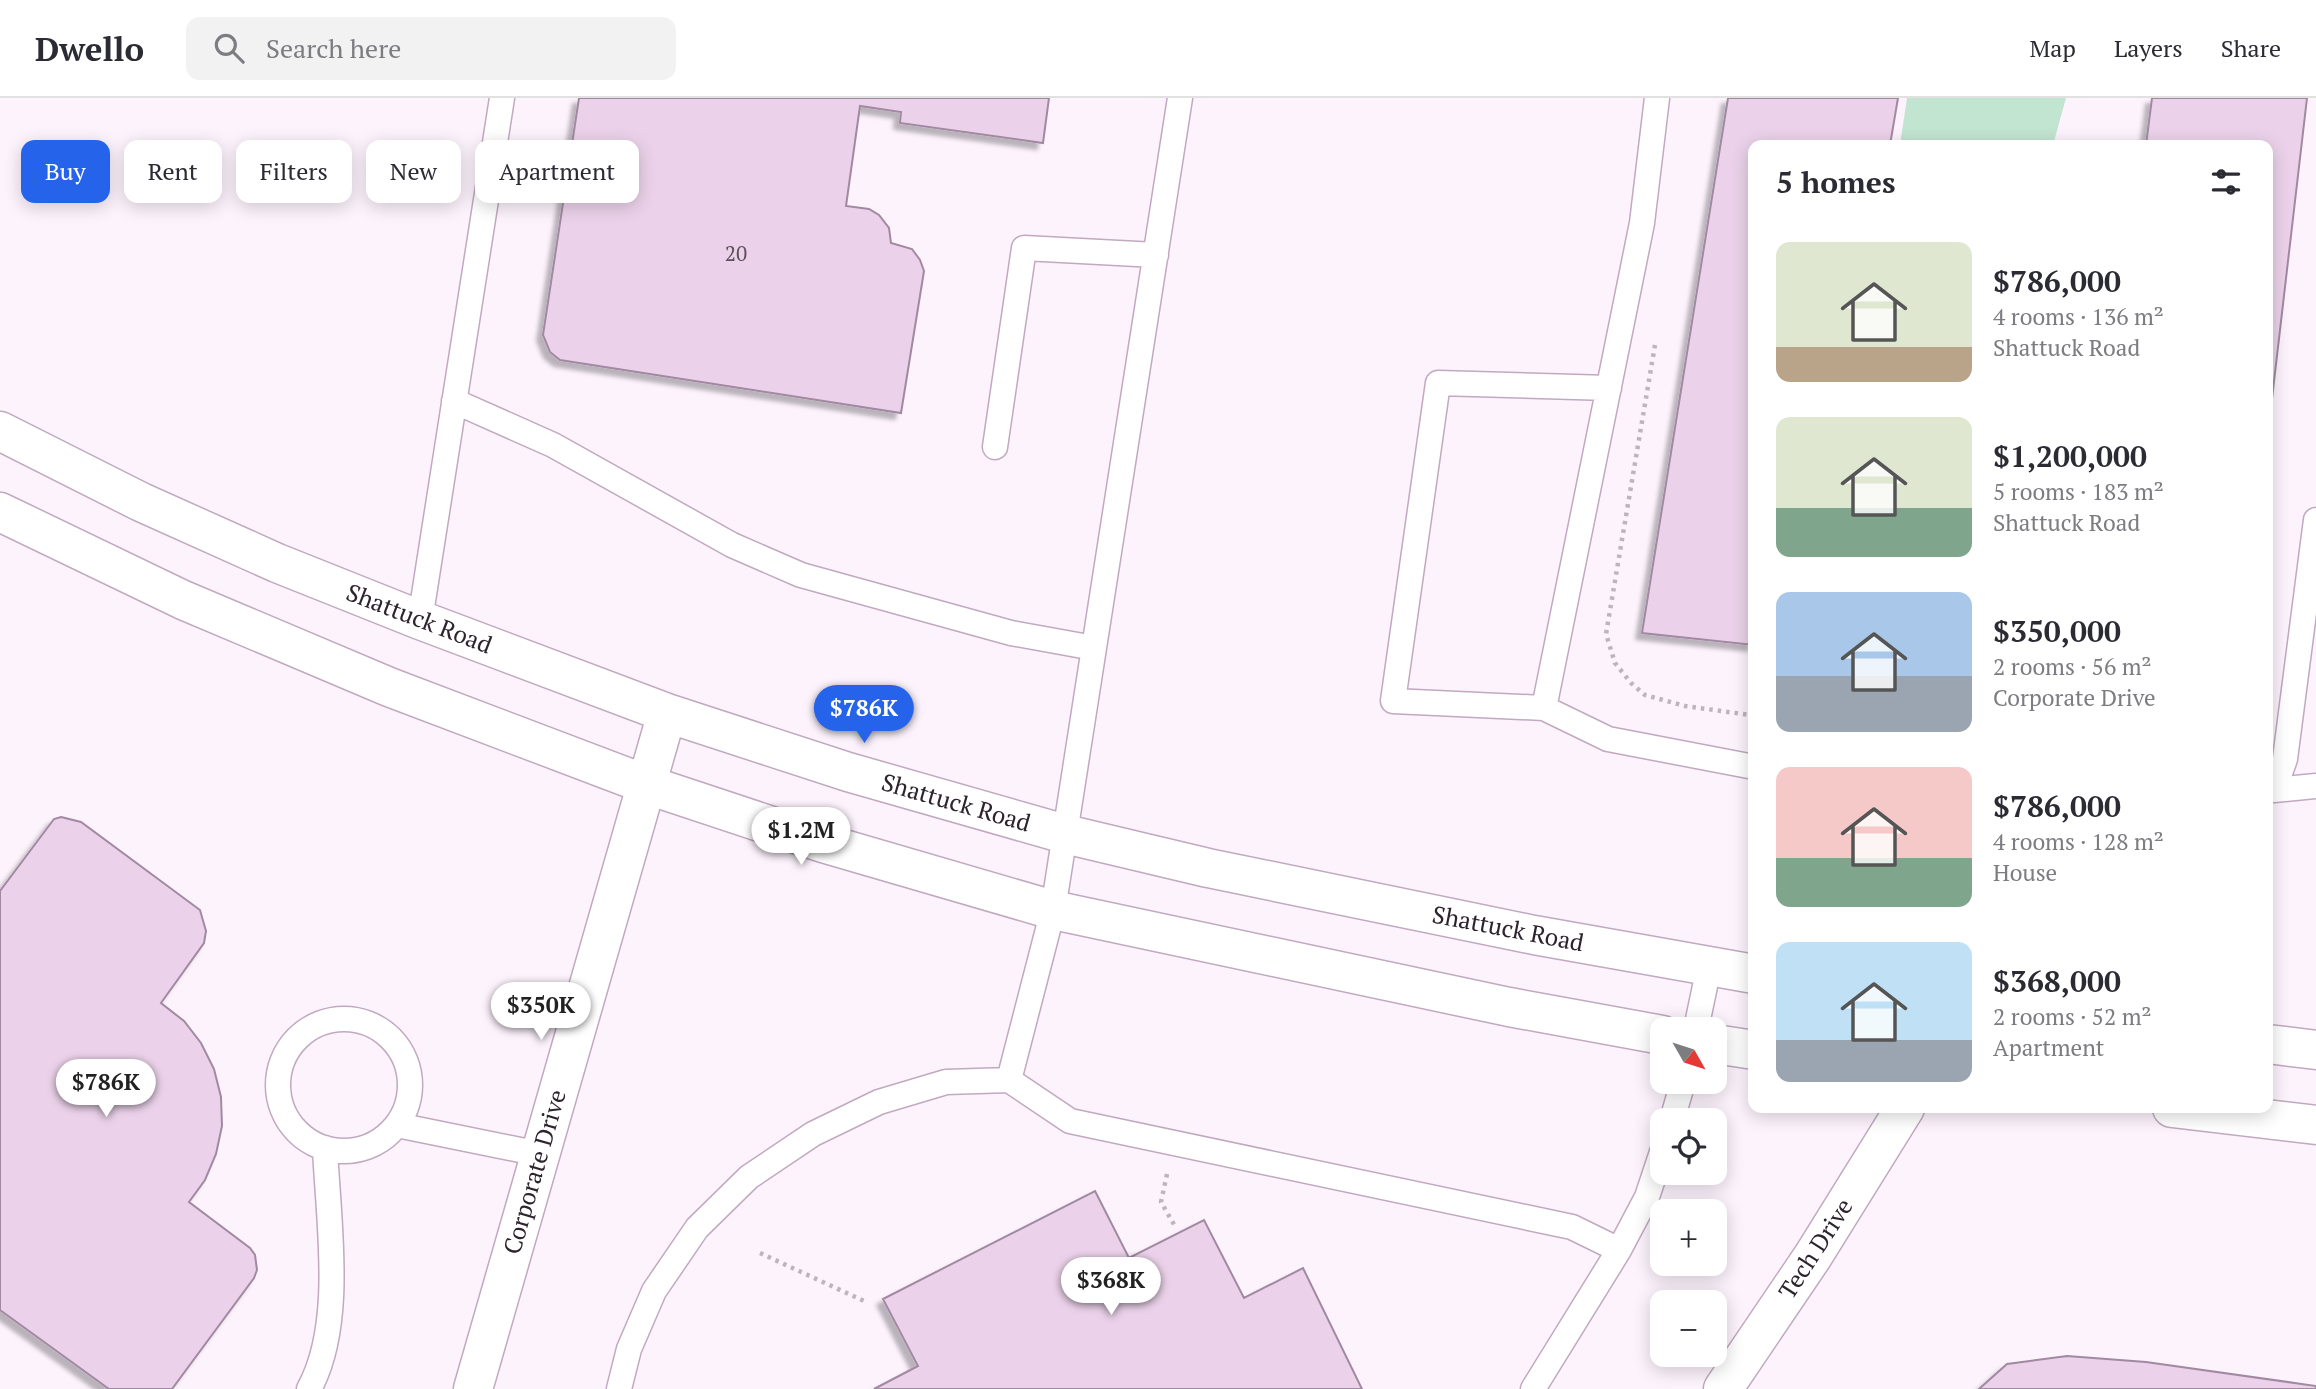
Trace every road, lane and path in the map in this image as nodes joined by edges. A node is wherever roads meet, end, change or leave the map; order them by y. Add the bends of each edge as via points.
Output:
1 (502, 98) edge
2 (1180, 98) edge
3 (1657, 98) edge
4 (1156, 255) junction
5 (1657, 337) dead end
6 (1609, 388) junction
7 (454, 401) junction
8 (0, 431) edge
9 (995, 447) dead end
10 (0, 512) edge
11 (2316, 520) edge
12 (420, 620) junction
13 (1094, 648) junction
14 (1544, 708) junction
15 (667, 713) junction
16 (1748, 715) edge
17 (1748, 766) edge
18 (645, 784) junction
19 (2316, 786) edge
20 (1065, 834) junction
21 (1052, 910) junction
22 (1709, 967) junction
23 (1748, 973) edge
24 (1699, 1017) edge
25 (1650, 1033) edge
26 (2273, 1045) edge
27 (1727, 1046) edge
28 (1748, 1049) edge
29 (2316, 1050) edge
30 (1009, 1080) junction
31 (1902, 1113) edge
32 (2214, 1113) edge
33 (397, 1125) junction
34 (2316, 1125) edge
35 (325, 1148) junction
36 (540, 1154) junction
37 (1168, 1168) dead end
38 (1651, 1185) edge
39 (1176, 1228) dead end
40 (1619, 1250) junction
41 (760, 1253) dead end
42 (864, 1300) dead end
43 (309, 1389) edge
44 (473, 1389) edge
45 (619, 1389) edge
46 (1533, 1389) edge
47 (1723, 1389) edge

1 - 7 lane
2 - 4 lane
3 - 6 lane via 1642,223
4 - 9 lane via 1024,248
4 - 13 lane
5 - 16 path via 1606,634 1615,663 1645,695
6 - 14 lane
6 - 14 lane via 1438,383 1393,701
7 - 12 lane
7 - 13 lane via 552,445 732,545 801,575 1011,633
8 - 12 street, Shattuck Road via 141,502
10 - 18 street via 183,600 389,687
11 - 19 lane via 2285,759 2274,790
12 - 15 street, Shattuck Road
13 - 20 lane
14 - 17 lane via 1608,739
15 - 18 street, Corporate Drive
15 - 20 street, Shattuck Road via 848,772
18 - 21 street via 823,843
18 - 36 street, Corporate Drive
20 - 21 lane
20 - 22 street, Shattuck Road via 1208,868
21 - 25 street
21 - 30 lane
22 - 23 street, Shattuck Road
22 - 24 lane
26 - 29 street
27 - 28 street
30 - 40 lane via 1070,1121 1572,1227
30 - 45 lane via 946,1082 879,1102 813,1134 749,1177 697,1228 654,1292 629,1349
31 - 47 street, Tech Drive
32 - 34 street
33 - 35 lane via 364,1148
33 - 35 lane via 407,1105 406,1061 378,1028 357,1020 335,1019 296,1039 278,1080 280,1102 289,1122 305,1138
33 - 36 lane
35 - 43 lane via 333,1287 327,1332
36 - 44 street, Corporate Drive
37 - 39 path via 1161,1202
38 - 40 lane
40 - 46 lane
41 - 42 path

